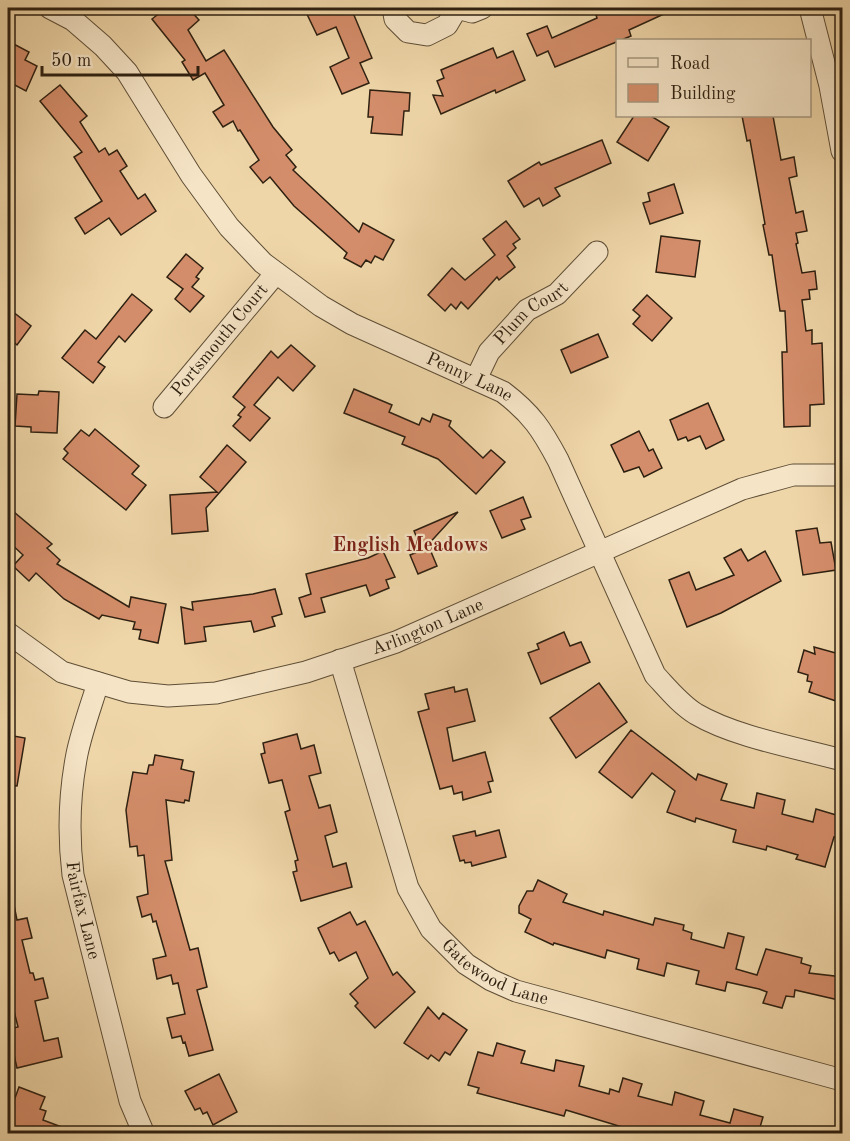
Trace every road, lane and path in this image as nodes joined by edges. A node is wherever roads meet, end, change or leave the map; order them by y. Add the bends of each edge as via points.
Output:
1 (50, 8) edge
2 (393, 8) edge
3 (457, 8) edge
4 (482, 8) edge
5 (810, 8) edge
6 (836, 85) edge
7 (843, 152) edge
8 (597, 252) dead end
9 (276, 273) junction
10 (476, 379) junction
11 (164, 407) dead end
12 (843, 475) edge
13 (599, 552) junction
14 (8, 633) edge
15 (340, 660) junction
16 (98, 683) junction
17 (843, 760) edge
18 (843, 1080) edge
19 (144, 1134) edge

1 - 9 street, Penny Lane via 73,20 127,72 191,175 229,227
2 - 3 street via 395,19 408,32 427,35 447,25
3 - 4 street via 471,12
5 - 6 street
6 - 7 street
8 - 10 street, Plum Court via 557,294 526,310 489,352
9 - 10 street, Penny Lane via 352,324
9 - 11 street, Portsmouth Court
10 - 13 street, Penny Lane via 504,392 525,408 542,430
12 - 13 street, Arlington Lane via 793,475 742,489
13 - 15 street, Arlington Lane via 396,642
13 - 17 street, Penny Lane via 655,675 675,696 695,713 726,729
14 - 16 street, Arlington Lane via 62,672
15 - 16 street, Arlington Lane via 216,693 168,696 129,692
15 - 18 street, Gatewood Lane via 408,888 431,929 466,964 516,991
16 - 19 street, Fairfax Lane via 77,752 69,840 73,875 130,1101

